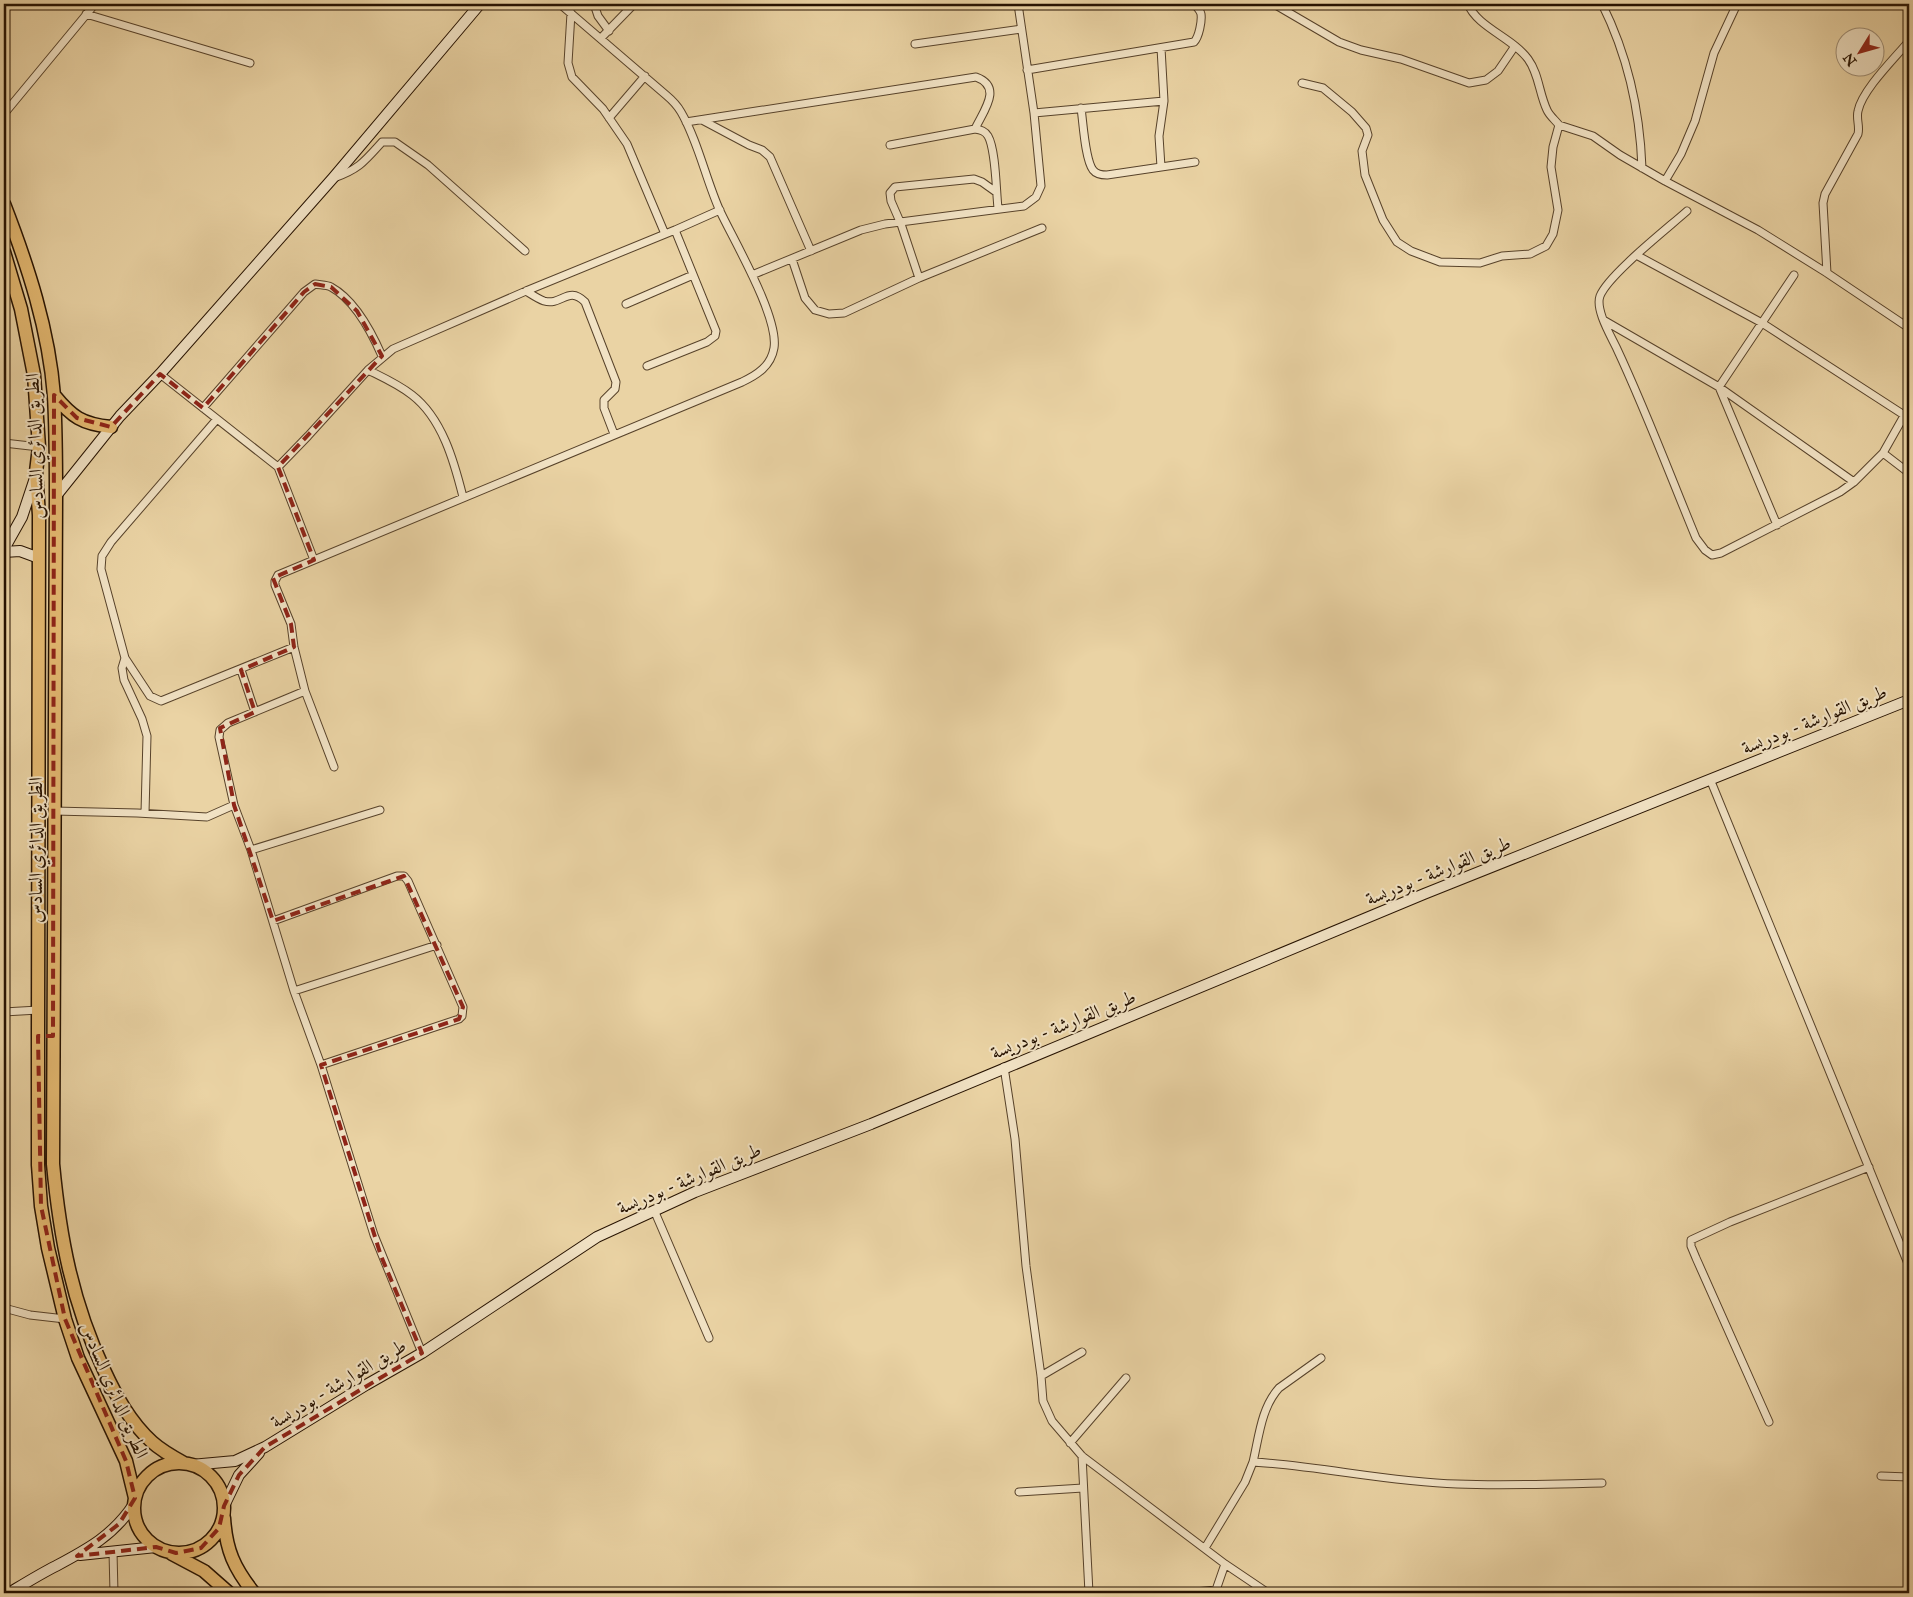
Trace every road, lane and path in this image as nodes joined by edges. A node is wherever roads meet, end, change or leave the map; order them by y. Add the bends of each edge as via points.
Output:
1 (94, 4) edge
2 (466, 4) edge
3 (560, 4) edge
4 (594, 4) edge
5 (634, 4) edge
6 (1018, 4) edge
7 (1194, 4) edge
8 (1274, 4) edge
9 (1468, 4) edge
10 (1602, 4) edge
11 (1737, 4) edge
12 (478, 7) edge
13 (571, 13) junction
14 (86, 14) junction
15 (1021, 29) junction
16 (609, 30) junction
17 (601, 38) junction
18 (1909, 41) edge
19 (915, 44) dead end
20 (1515, 46) junction
21 (1160, 48) junction
22 (250, 64) dead end
23 (1027, 70) junction
24 (645, 76) junction
25 (1302, 83) dead end
26 (1164, 101) junction
27 (1082, 108) junction
28 (1034, 113) junction
29 (4, 114) edge
30 (609, 118) junction
31 (702, 120) junction
32 (686, 122) junction
33 (1559, 125) junction
34 (975, 129) junction
35 (890, 146) dead end
36 (1195, 162) dead end
37 (1161, 167) junction
38 (1642, 168) junction
39 (333, 178) junction
40 (1665, 181) junction
41 (996, 192) junction
42 (4, 204) edge
43 (998, 208) junction
44 (720, 210) junction
45 (1687, 212) dead end
46 (901, 224) junction
47 (1042, 228) dead end
48 (675, 230) junction
49 (665, 234) junction
50 (525, 251) dead end
51 (810, 251) junction
52 (4, 252) edge
53 (1638, 256) junction
54 (792, 259) junction
55 (1827, 273) junction
56 (692, 275) junction
57 (1794, 275) dead end
58 (752, 276) junction
59 (918, 278) junction
60 (526, 291) junction
61 (626, 304) dead end
62 (1605, 321) junction
63 (1762, 323) junction
64 (1909, 328) edge
65 (382, 356) junction
66 (647, 366) dead end
67 (368, 370) junction
68 (160, 374) junction
69 (1720, 387) junction
70 (54, 395) junction
71 (1909, 407) edge
72 (203, 408) junction
73 (1904, 416) junction
74 (217, 418) junction
75 (111, 427) junction
76 (614, 434) junction
77 (4, 443) edge
78 (39, 447) junction
79 (1883, 453) junction
80 (278, 467) junction
81 (36, 472) junction
82 (1909, 473) edge
83 (1854, 482) junction
84 (56, 496) junction
85 (462, 497) junction
86 (1777, 525) junction
87 (4, 550) edge
88 (39, 558) junction
89 (314, 560) junction
90 (294, 647) junction
91 (125, 658) junction
92 (241, 670) junction
93 (305, 691) junction
94 (1909, 700) edge
95 (256, 712) junction
96 (334, 767) dead end
97 (1710, 779) junction
98 (234, 805) junction
99 (380, 810) dead end
100 (54, 811) junction
101 (145, 813) junction
102 (251, 850) junction
103 (273, 921) junction
104 (437, 945) junction
105 (294, 991) junction
106 (38, 1010) junction
107 (4, 1012) edge
108 (38, 1036) junction
109 (53, 1036) junction
110 (321, 1065) junction
111 (1004, 1067) junction
112 (1869, 1167) junction
113 (654, 1210) junction
114 (1909, 1266) edge
115 (4, 1308) edge
116 (65, 1319) junction
117 (709, 1338) dead end
118 (1082, 1352) dead end
119 (422, 1353) junction
120 (1321, 1358) dead end
121 (1041, 1376) junction
122 (1126, 1378) dead end
123 (1769, 1422) dead end
124 (1070, 1443) junction
125 (265, 1447) junction
126 (1082, 1456) junction
127 (1253, 1462) junction
128 (188, 1464) junction
129 (1881, 1476) dead end
130 (1909, 1478) edge
131 (1602, 1483) dead end
132 (1083, 1488) junction
133 (1019, 1492) dead end
134 (134, 1501) junction
135 (224, 1511) junction
136 (1205, 1548) junction
137 (159, 1549) junction
138 (113, 1552) junction
139 (77, 1556) junction
140 (1225, 1564) junction
141 (1909, 1578) edge
142 (9, 1593) edge
143 (114, 1593) edge
144 (230, 1593) edge
145 (254, 1593) edge
146 (1088, 1593) edge
147 (1184, 1593) edge
148 (1268, 1593) edge
149 (1908, 1593) edge

1 - 14 street
2 - 12 street
3 - 13 street
4 - 16 street via 598,16
5 - 16 street
6 - 15 street
7 - 21 street via 1201,16 1197,39
8 - 20 street via 1339,42 1469,83 1486,80 1498,71
9 - 20 street via 1484,23
10 - 38 street via 1617,36 1637,111
11 - 40 street via 1714,54 1696,121
12 - 39 main road
13 - 17 street
13 - 30 street via 568,63 572,77
14 - 22 street
14 - 29 street
15 - 19 street
15 - 23 street
16 - 17 street
17 - 24 street
18 - 55 street via 1860,105 1858,134 1826,194 1823,203
20 - 33 street via 1528,58 1536,72 1547,111
21 - 23 street
21 - 26 street
23 - 28 street
24 - 30 street
24 - 32 street via 675,103
25 - 33 street via 1323,88 1366,128 1368,135 1362,151 1365,175 1383,220 1397,242 1410,251 1440,262 1480,263 1502,256 1530,254 1546,246 1553,234 1558,210 1552,167
26 - 27 street
26 - 37 street via 1159,136
27 - 28 street
27 - 37 street via 1093,170 1107,176
28 - 43 street via 1039,191 1024,206
30 - 49 street via 627,144
31 - 32 street
31 - 34 street via 976,77 985,81 991,96
31 - 51 street via 770,157
32 - 44 street
33 - 38 street via 1593,136
34 - 35 street
34 - 41 street via 988,136
36 - 37 street
38 - 40 street
39 - 50 street via 353,171 382,142 395,142 428,165
39 - 68 main road
40 - 55 street via 1758,230
41 - 43 street
41 - 46 street via 974,179 895,187 890,193 891,201
42 - 70 highway, الطريق الدائري السادس via 41,316
43 - 46 street
44 - 48 street
44 - 58 street
45 - 53 street
46 - 51 street via 861,230
46 - 59 street
47 - 59 street
48 - 49 street
48 - 56 street
49 - 60 street
51 - 54 street
52 - 78 highway, الطريق الدائري السادس via 30,350
53 - 62 street via 1600,296 1599,309
53 - 63 street
54 - 58 street
54 - 59 street via 805,298 815,310 829,314 844,313
55 - 64 street
56 - 61 street
56 - 66 street via 716,331 715,336 708,342
57 - 63 street
58 - 76 street via 774,337 771,358 766,365 742,382
60 - 65 street
60 - 76 street via 544,301 555,302 571,294 585,302 616,382 615,389 604,400
62 - 69 street
62 - 86 street via 1696,538 1705,550 1712,555 1721,553
63 - 69 street
63 - 73 street
65 - 67 street
65 - 72 street via 358,311 330,287 316,284 304,292
67 - 80 street
67 - 85 street via 412,394 432,416 451,457
68 - 72 street
68 - 75 main road
69 - 83 street
69 - 86 street
70 - 75 highway via 76,418 88,424
70 - 84 highway, الطريق الدائري السادس
71 - 73 street
72 - 74 street
73 - 79 street
74 - 80 street
74 - 91 street via 102,556 101,569
75 - 84 main road
76 - 85 street
77 - 78 street
78 - 81 highway, الطريق الدائري السادس
79 - 82 street
79 - 83 street
80 - 89 street
81 - 87 main road via 22,517
81 - 88 highway, الطريق الدائري السادس
83 - 86 street via 1820,504
84 - 100 highway, الطريق الدائري السادس
85 - 89 street
87 - 88 main road via 20,551
88 - 106 highway, الطريق الدائري السادس
89 - 90 street via 278,575 275,581 291,624
90 - 92 street
90 - 93 street
91 - 92 street via 150,696 161,702
91 - 101 street via 122,673 148,736
92 - 95 street
93 - 95 street
93 - 96 street
94 - 97 main road, طريق القوارشة - بودريسة
95 - 98 street via 228,723 220,730
97 - 111 main road, طريق القوارشة - بودريسة
97 - 112 street
98 - 101 street via 206,817
98 - 102 street
99 - 102 street
100 - 101 street
100 - 109 highway, الطريق الدائري السادس
102 - 103 street
103 - 104 street via 404,876
103 - 105 street
104 - 105 street
104 - 110 street via 463,1007 462,1016
105 - 110 street
106 - 107 street
106 - 108 highway, الطريق الدائري السادس
108 - 109 highway
108 - 116 highway, الطريق الدائري السادس via 41,1206
109 - 128 highway, الطريق الدائري السادس via 53,1164 57,1205 74,1294 98,1357 122,1406 152,1442
110 - 119 street via 381,1256
111 - 113 main road, طريق القوارشة - بودريسة
111 - 121 street via 1016,1139 1026,1266
112 - 114 street
112 - 123 street via 1691,1240
113 - 117 street
113 - 119 main road, طريق القوارشة - بودريسة via 597,1237
115 - 116 street
116 - 134 highway, الطريق الدائري السادس via 78,1358 123,1454 132,1481
118 - 121 street
119 - 125 main road, طريق القوارشة - بودريسة
120 - 127 street via 1273,1394 1265,1410
121 - 124 street via 1043,1401 1052,1421
122 - 124 street
124 - 126 street
125 - 128 main road via 235,1460
125 - 135 main road via 239,1475
126 - 132 street
126 - 136 street
127 - 131 street via 1456,1484
127 - 136 street via 1245,1482
128 - 134 highway, الطريق الدائري السادس via 167,1464 152,1472 141,1483
128 - 135 highway, الطريق الدائري السادس via 214,1480 221,1493
129 - 130 street
132 - 133 street
132 - 146 street
134 - 137 highway, الطريق الدائري السادس via 138,1529
134 - 139 main road via 119,1524
135 - 137 highway via 219,1528 201,1548 176,1553
135 - 145 highway, الطريق الدائري السادس via 231,1558
136 - 140 street
137 - 138 main road
137 - 144 highway, الطريق الدائري السادس via 204,1571
138 - 139 main road
138 - 143 street
139 - 142 main road
140 - 147 street via 1216,1590
140 - 148 street
141 - 149 street

